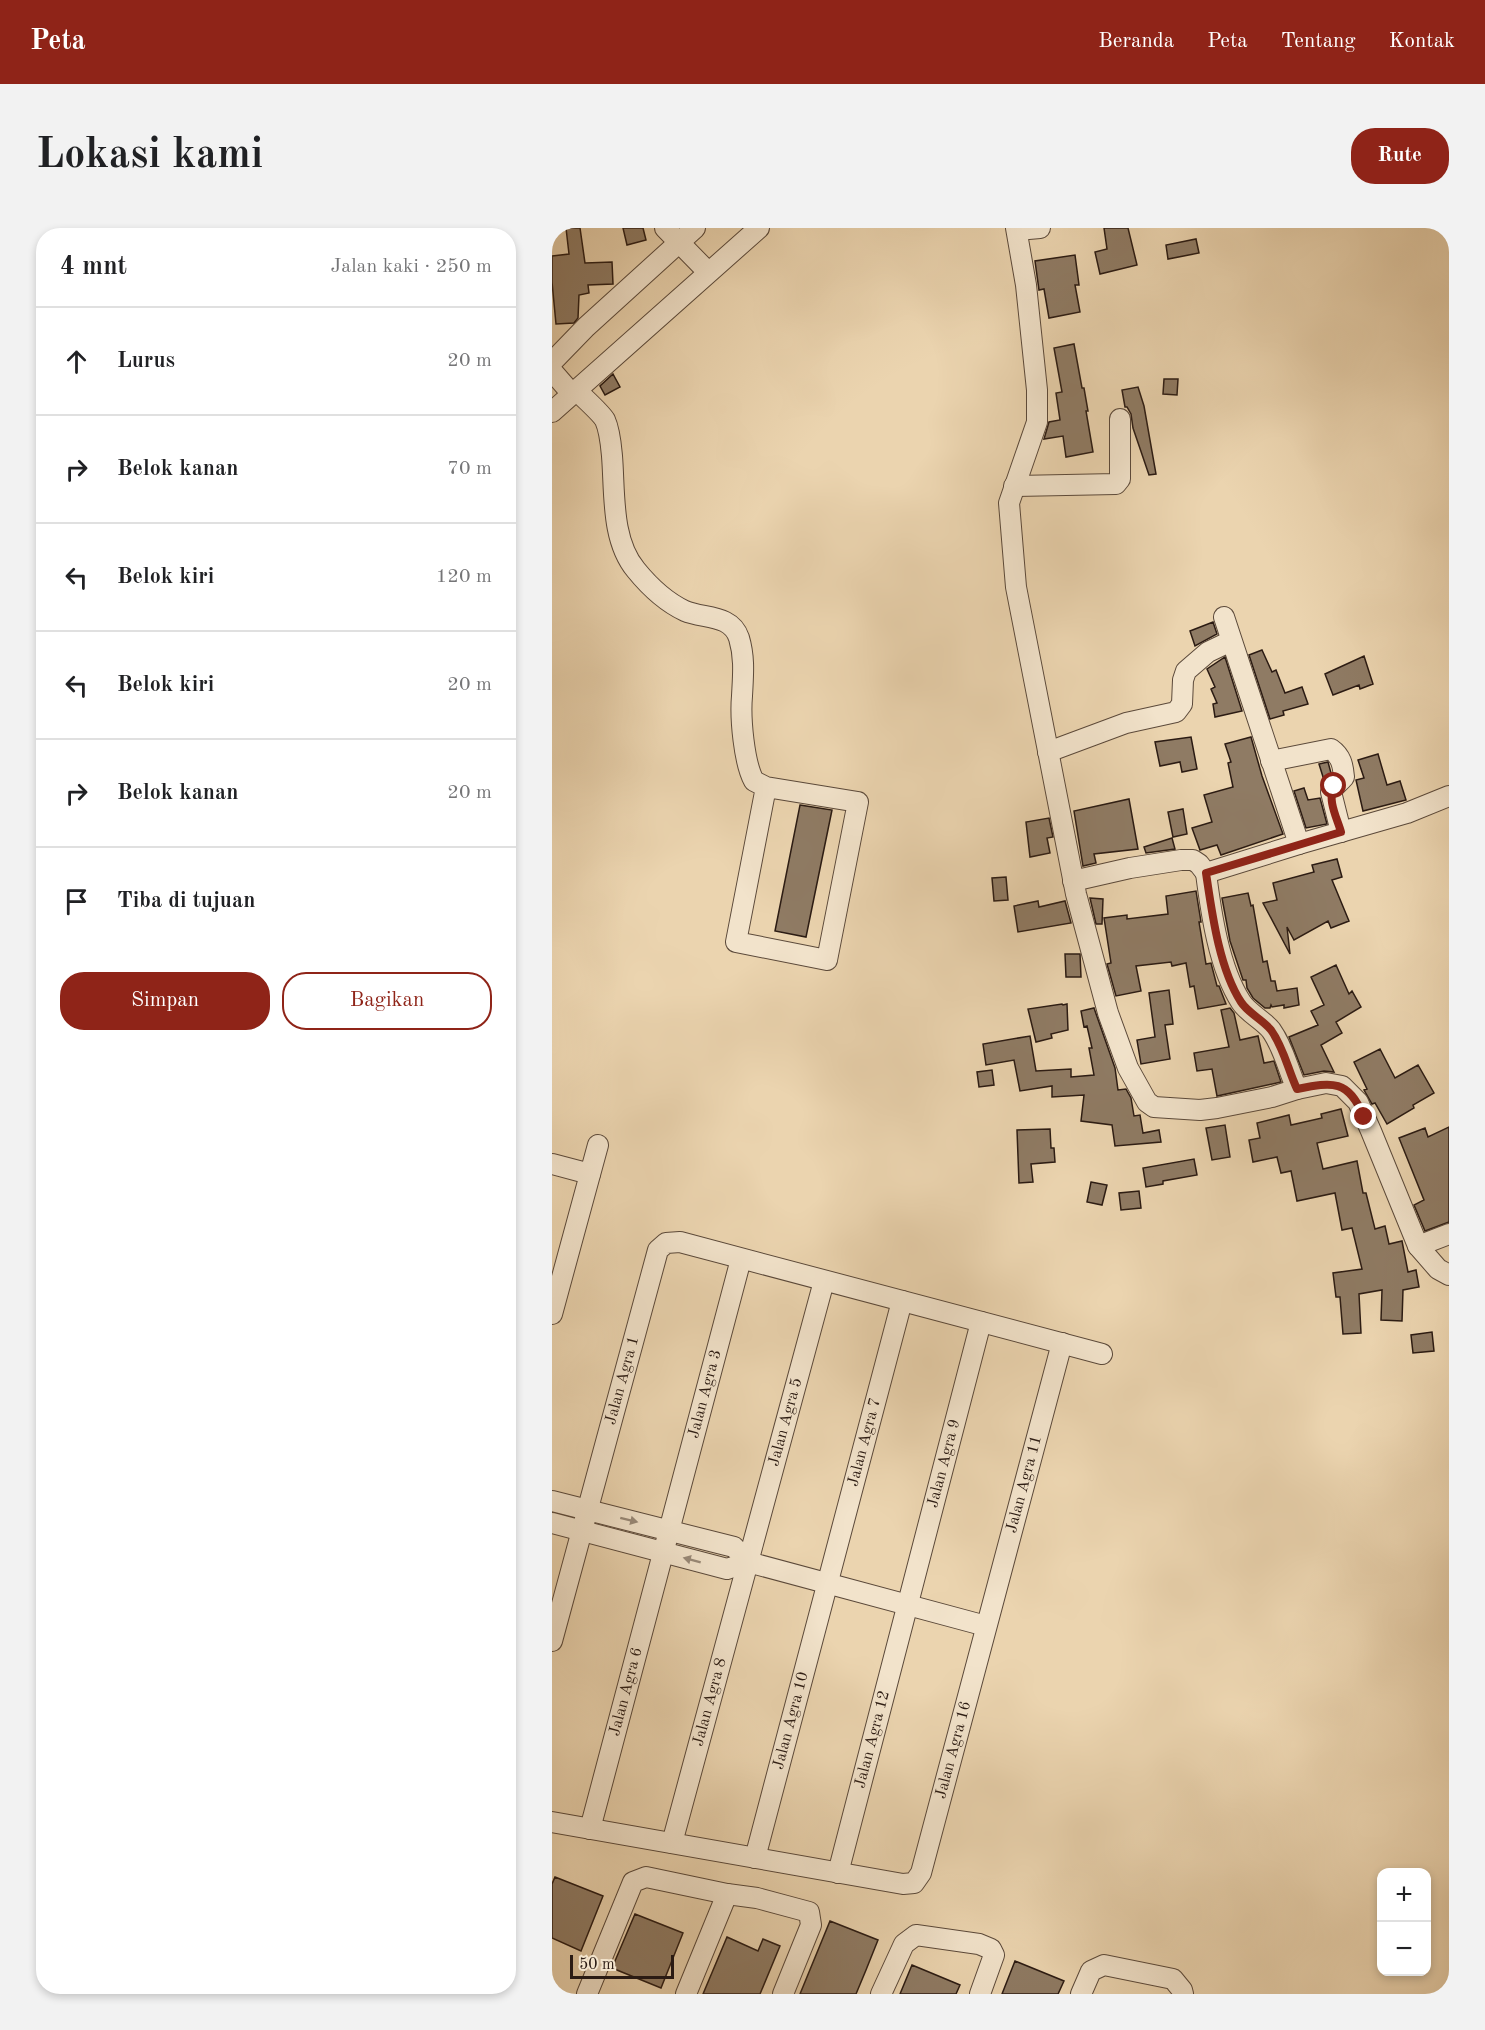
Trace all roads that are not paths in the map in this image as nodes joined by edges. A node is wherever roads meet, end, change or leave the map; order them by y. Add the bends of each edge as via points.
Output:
1 (695, 228) edge
2 (759, 228) edge
3 (1040, 228) edge
4 (1016, 229) edge
5 (672, 235) edge
6 (708, 272) junction
7 (562, 380) edge
8 (552, 412) edge
9 (1120, 419) dead end
10 (1014, 486) junction
11 (1224, 617) dead end
12 (1231, 641) junction
13 (1048, 752) junction
14 (1271, 761) junction
15 (766, 787) junction
16 (1449, 796) edge
17 (1341, 832) junction
18 (1299, 844) junction
19 (1206, 873) junction
20 (1074, 881) junction
21 (1297, 1089) junction
22 (598, 1145) dead end
23 (552, 1164) edge
24 (590, 1173) junction
25 (1449, 1234) edge
26 (1418, 1246) junction
27 (741, 1259) junction
28 (1449, 1275) edge
29 (824, 1281) junction
30 (902, 1301) junction
31 (552, 1314) edge
32 (981, 1322) junction
33 (1062, 1343) junction
34 (1102, 1354) dead end
35 (552, 1501) edge
36 (587, 1510) junction
37 (552, 1523) edge
38 (669, 1530) junction
39 (582, 1531) junction
40 (663, 1552) junction
41 (748, 1562) junction
42 (828, 1583) junction
43 (908, 1605) junction
44 (986, 1626) junction
45 (552, 1641) edge
46 (552, 1822) edge
47 (590, 1829) junction
48 (672, 1844) junction
49 (755, 1858) junction
50 (838, 1873) junction
51 (727, 1894) junction
52 (1183, 1992) edge
53 (587, 1994) edge
54 (686, 1994) edge
55 (783, 1994) edge
56 (881, 1994) edge
57 (980, 1994) edge
58 (1082, 1994) edge

1 - 5 street
2 - 6 street
3 - 4 street
4 - 10 street via 1026,285 1037,422
5 - 6 street
5 - 7 street via 626,293 586,327
6 - 7 street via 668,311
7 - 8 street
7 - 15 street via 607,424 620,537 627,558 663,598 684,611 725,621 738,636 744,659 741,704 747,765 754,781
9 - 10 street via 1120,479 1116,484
10 - 13 street via 1009,503 1016,587
11 - 12 street
12 - 13 street via 1208,652 1186,671 1182,704 1176,712 1126,723
12 - 14 street
13 - 20 street
14 - 17 street via 1330,749 1338,754 1344,777 1330,792
14 - 18 street
15 - 15 street via 735,942 827,960 858,802
16 - 17 street
17 - 18 street
18 - 19 street
19 - 20 street via 1193,860 1130,868
19 - 21 street via 1218,943 1232,982 1242,1004 1279,1042
20 - 21 street via 1108,1012 1128,1068 1147,1102 1154,1107 1200,1110
21 - 26 street via 1326,1083 1342,1086 1358,1102
22 - 24 street
23 - 24 street
24 - 31 street
25 - 26 street
26 - 28 street via 1438,1269
27 - 29 street
27 - 36 street, Jalan Agra 1 via 680,1242 658,1250
27 - 38 street, Jalan Agra 3
29 - 30 street
29 - 41 street, Jalan Agra 5
30 - 32 street
30 - 42 street, Jalan Agra 7
32 - 33 street
32 - 43 street, Jalan Agra 9
33 - 34 street
33 - 44 street, Jalan Agra 11
35 - 36 street
36 -> 38 street
36 - 39 street, Jalan Agra 1
37 - 39 street
38 - 40 street, Jalan Agra 3
38 - 41 street via 734,1547
39 - 40 street
39 - 45 street, Jalan Agra 1
41 -> 40 street via 727,1569
40 - 47 street, Jalan Agra 6
41 - 42 street
41 - 48 street, Jalan Agra 8
42 - 43 street
42 - 49 street, Jalan Agra 10
43 - 44 street
43 - 50 street, Jalan Agra 12
44 - 50 street, Jalan Agra 16 via 921,1873 914,1883 903,1884
46 - 47 street
47 - 48 street
48 - 49 street
49 - 50 street
51 - 53 street via 646,1877 633,1882
51 - 54 street
51 - 55 street via 809,1912 811,1925
52 - 58 street via 1173,1979 1104,1965 1091,1971
56 - 57 street via 904,1944 916,1935 991,1949 994,1955

